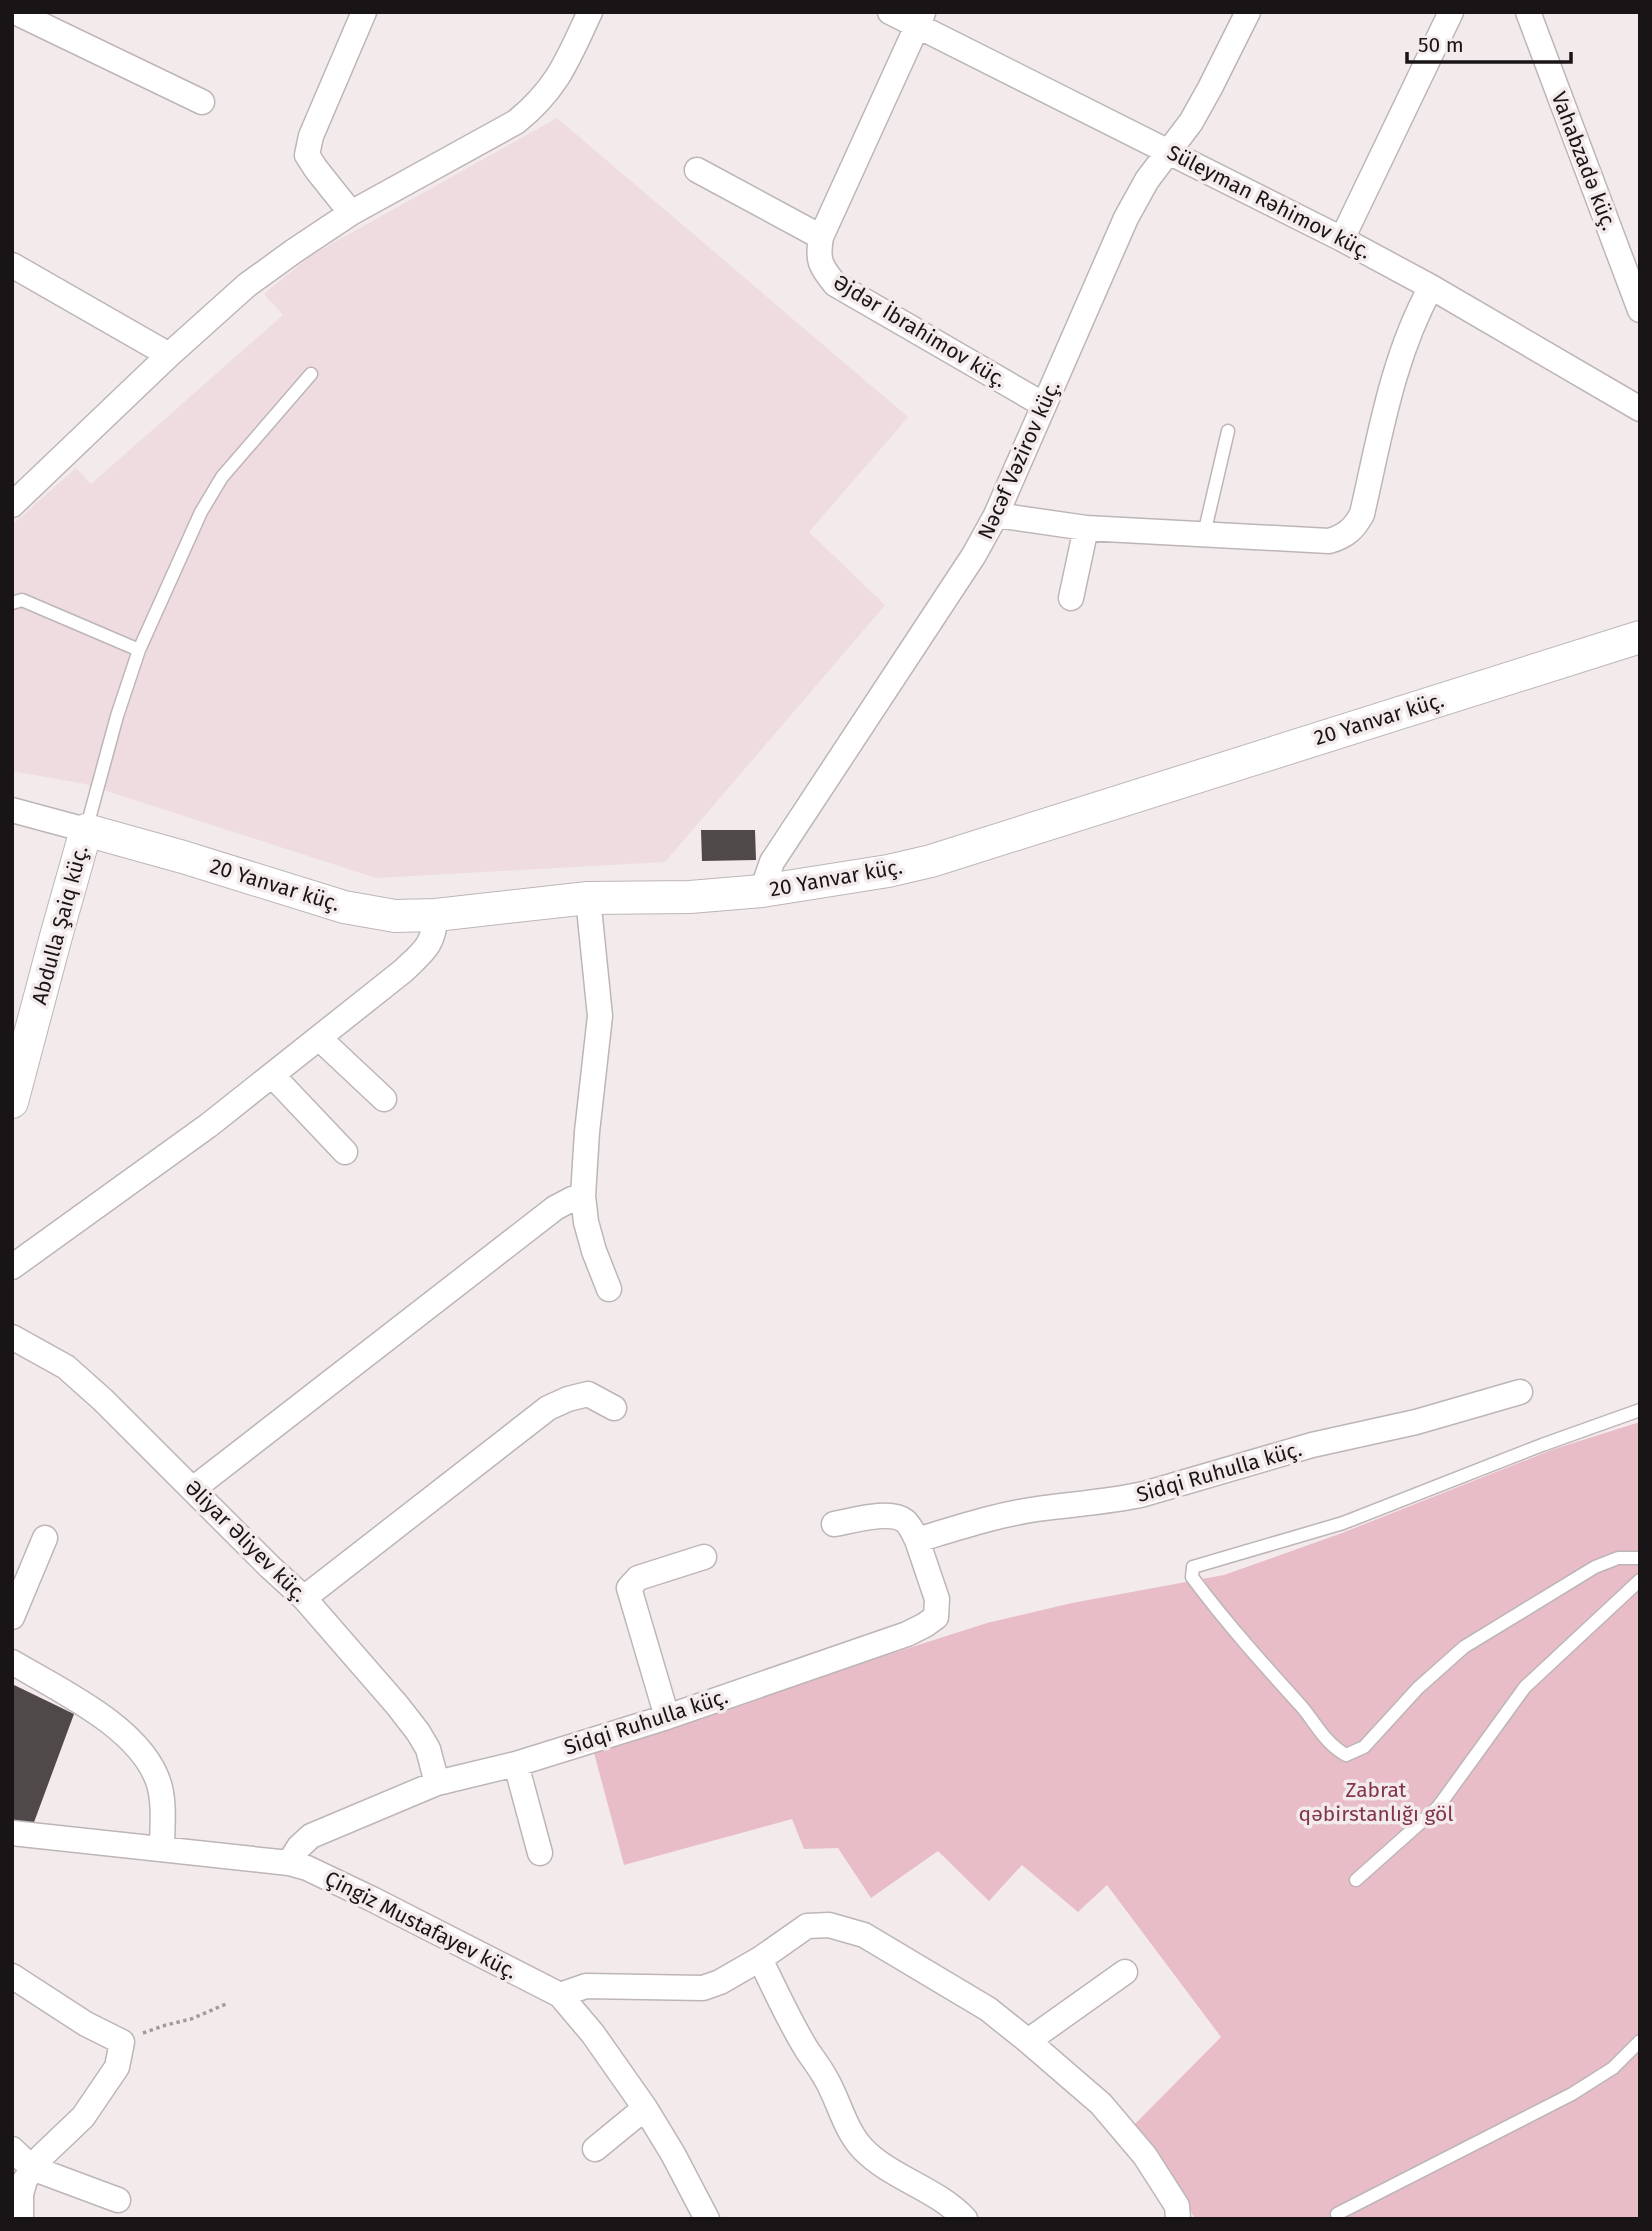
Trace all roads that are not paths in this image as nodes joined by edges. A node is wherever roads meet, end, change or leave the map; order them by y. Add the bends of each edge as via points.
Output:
1 (15, 12) edge
2 (364, 12) edge
3 (590, 12) edge
4 (890, 12) edge
5 (1248, 12) edge
6 (1451, 12) edge
7 (1528, 12) edge
8 (920, 19) edge
9 (202, 102) dead end
10 (1170, 151) junction
11 (697, 170) dead end
12 (351, 213) junction
13 (821, 237) junction
14 (1342, 239) junction
15 (12, 265) edge
16 (1431, 287) junction
17 (1637, 295) edge
18 (169, 355) junction
19 (312, 374) dead end
20 (1044, 405) junction
21 (1640, 409) edge
22 (1228, 431) dead end
23 (12, 505) edge
24 (996, 515) junction
25 (1086, 528) junction
26 (1203, 534) junction
27 (1071, 598) dead end
28 (12, 603) edge
29 (1640, 637) edge
30 (139, 650) junction
31 (12, 810) edge
32 (86, 830) junction
33 (762, 891) junction
34 (589, 898) junction
35 (436, 915) junction
36 (319, 1038) junction
37 (272, 1075) junction
38 (384, 1099) dead end
39 (12, 1102) edge
40 (345, 1152) dead end
41 (583, 1196) junction
42 (12, 1267) edge
43 (609, 1289) dead end
44 (12, 1337) edge
45 (1520, 1392) dead end
46 (614, 1408) dead end
47 (1640, 1409) edge
48 (193, 1489) junction
49 (834, 1524) dead end
50 (45, 1538) dead end
51 (917, 1540) junction
52 (704, 1557) dead end
53 (1640, 1558) edge
54 (1640, 1580) edge
55 (304, 1598) junction
56 (12, 1617) edge
57 (12, 1662) edge
58 (667, 1717) junction
59 (516, 1764) junction
60 (437, 1783) junction
61 (12, 1833) edge
62 (162, 1849) junction
63 (540, 1853) dead end
64 (289, 1863) junction
65 (1356, 1880) dead end
66 (761, 1959) junction
67 (1125, 1972) dead end
68 (12, 1976) edge
69 (560, 1995) junction
70 (1028, 2041) junction
71 (1640, 2041) edge
72 (645, 2108) junction
73 (12, 2149) edge
74 (595, 2149) dead end
75 (32, 2168) junction
76 (118, 2200) dead end
77 (1337, 2214) dead end
78 (21, 2219) edge
79 (707, 2219) edge
80 (965, 2219) edge
81 (1178, 2219) edge

1 - 9 street
2 - 12 street via 307,155
3 - 12 street via 555,82 529,111
4 - 8 street, Süleyman Rəhimov küç.
5 - 10 street, Nəcəf Vəzirov küç. via 1191,122
6 - 14 street
7 - 17 street, Vahabzadə küç.
8 - 10 street, Süleyman Rəhimov küç.
8 - 13 street, Əjdər İbrahimov küç.
10 - 14 street, Süleyman Rəhimov küç.
10 - 20 street, Nəcəf Vəzirov küç. via 1126,218
11 - 13 street
12 - 18 street via 247,285
13 - 20 street, Əjdər İbrahimov küç. via 818,254 823,270 835,284
14 - 16 street, Süleyman Rəhimov küç.
15 - 18 street
16 - 21 street, Süleyman Rəhimov küç.
16 - 26 street via 1398,359 1362,514 1354,528 1329,541
18 - 23 street
19 - 30 lane via 222,477 201,512
20 - 24 street, Nəcəf Vəzirov küç.
22 - 26 lane
24 - 25 street
24 - 33 street, Nəcəf Vəzirov küç. via 772,862
25 - 26 street
25 - 27 street
28 - 30 lane via 22,600
29 - 33 street, 20 Yanvar küç. via 931,861
30 - 32 lane
31 - 32 street, 20 Yanvar küç.
32 - 35 street, 20 Yanvar küç. via 344,907 395,915
32 - 39 street, Abdulla Şaiq küç.
33 - 34 street, 20 Yanvar küç.
34 - 35 street, 20 Yanvar küç.
34 - 41 street via 600,1016
35 - 36 street via 434,935 426,949
36 - 37 street
36 - 38 street
37 - 40 street
37 - 42 street
41 - 43 street via 594,1251
41 - 48 street via 555,1208
44 - 48 street, Əliyar Əliyev küç. via 66,1367
45 - 51 street, Sidqi Ruhulla küç. via 1121,1500 999,1516
46 - 55 street via 587,1394 548,1408
47 - 53 lane via 1343,1523 1194,1567 1192,1577 1332,1747 1346,1755 1364,1747 1418,1688 1464,1647 1595,1567 1618,1558
48 - 55 street, Əliyar Əliyev küç.
49 - 51 street, Sidqi Ruhulla küç. via 896,1516 906,1522
50 - 56 street
51 - 58 street, Sidqi Ruhulla küç. via 937,1598 936,1617 925,1625
52 - 58 street via 638,1578 629,1588
54 - 65 lane via 1525,1687 1438,1807
55 - 60 street, Əliyar Əliyev küç. via 418,1732
57 - 62 street via 112,1722 149,1760 160,1785
58 - 59 street, Sidqi Ruhulla küç.
59 - 60 street, Sidqi Ruhulla küç.
59 - 63 street
60 - 64 street, Sidqi Ruhulla küç. via 311,1836
61 - 62 street, Çingiz Mustafayev küç.
62 - 64 street, Çingiz Mustafayev küç.
64 - 69 street, Çingiz Mustafayev küç. via 372,1899
66 - 69 street via 704,1988 586,1986
66 - 70 street via 807,1926 829,1925 864,1936 988,2009
66 - 80 street via 860,2147 954,2207
67 - 70 street
68 - 75 street via 122,2042 117,2067 83,2117
69 - 72 street, Çingiz Mustafayev küç.
70 - 81 street via 1120,2124 1177,2206
71 - 77 lane via 1613,2067 1572,2094
72 - 74 street
72 - 79 street, Çingiz Mustafayev küç.
73 - 75 street
75 - 76 street
75 - 78 street via 20,2194

